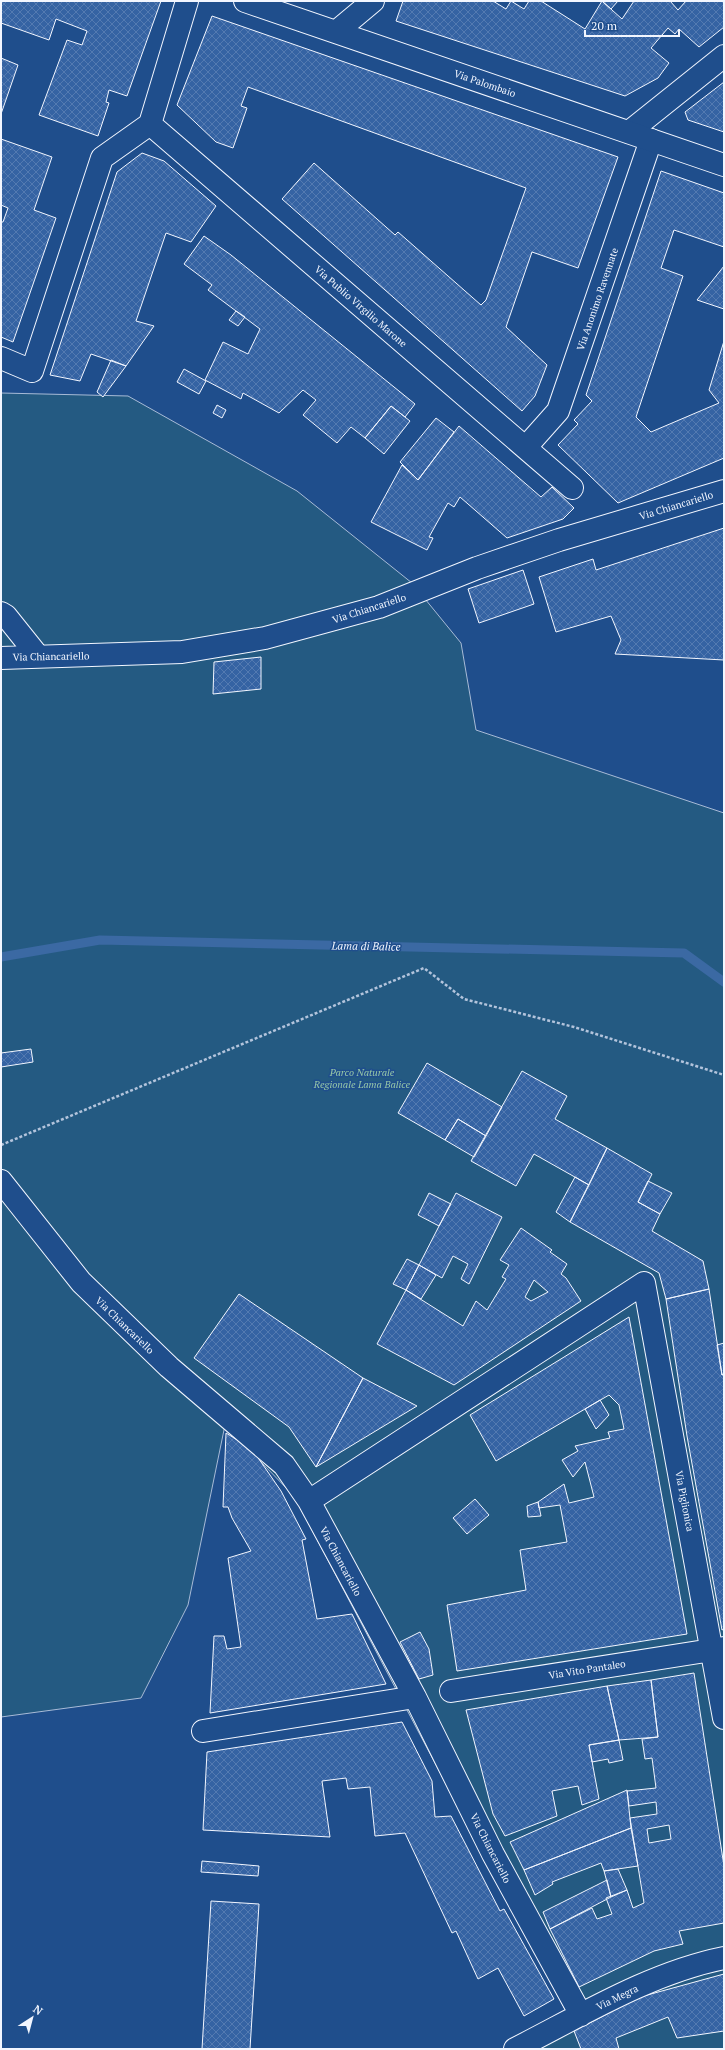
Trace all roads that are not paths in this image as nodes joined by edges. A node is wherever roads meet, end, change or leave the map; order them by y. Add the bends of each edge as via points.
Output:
1 (187, 1) edge
2 (245, 1) edge
3 (373, 1) edge
4 (336, 32) junction
5 (724, 56) edge
6 (150, 124) junction
7 (628, 132) junction
8 (651, 140) junction
9 (724, 165) edge
10 (1, 358) edge
11 (526, 447) junction
12 (572, 488) dead end
13 (724, 491) edge
14 (1, 613) edge
15 (38, 656) junction
16 (1, 658) edge
17 (1, 1181) edge
18 (309, 1501) junction
19 (718, 1649) edge
20 (451, 1691) dead end
21 (415, 1697) junction
22 (724, 1718) edge
23 (203, 1731) dead end
24 (724, 1958) edge
25 (580, 2015) junction
26 (515, 2049) edge

1 - 6 street
2 - 4 street, Via Palombaio
3 - 4 street
4 - 7 street, Via Palombaio
5 - 7 street
6 - 10 street via 102,158 32,371
6 - 11 street, Via Publio Virgilio Marone
7 - 8 street, Via Palombaio
8 - 9 street, Via Palombaio
8 - 11 street, Via Anonimo Ravennate via 558,411
11 - 12 street, Via Publio Virgilio Marone
13 - 15 street, Via Chiancariello via 559,540 477,568 379,607 265,638 182,652
14 - 15 street
15 - 16 street, Via Chiancariello
17 - 18 street, Via Chiancariello via 81,1282 168,1367 284,1465
18 - 19 street, Via Piglionica via 644,1283
18 - 21 street, Via Chiancariello
19 - 20 street, Via Vito Pantaleo
19 - 22 street, Via Piglionica
21 - 23 street
21 - 25 street, Via Chiancariello via 492,1854
24 - 25 street, Via Megra via 650,1981
25 - 26 street, Via Megra

